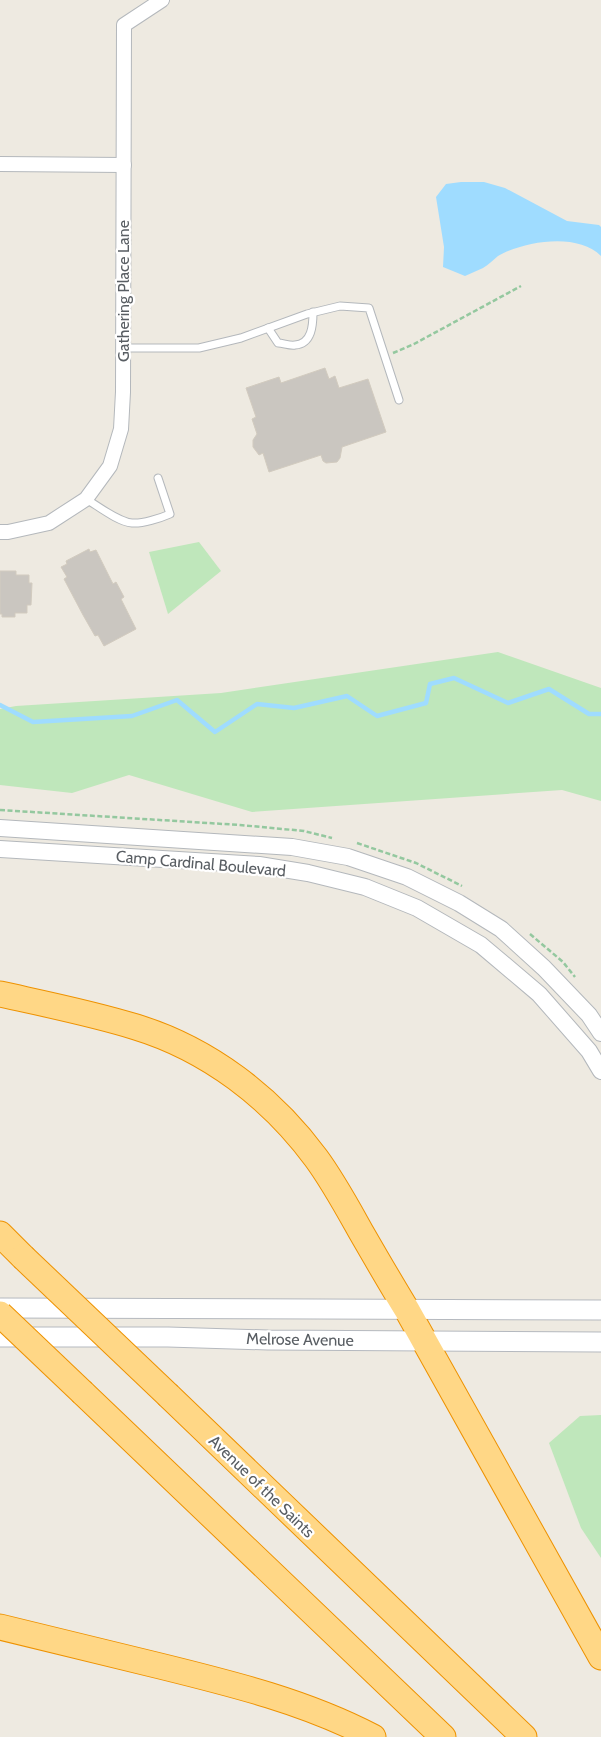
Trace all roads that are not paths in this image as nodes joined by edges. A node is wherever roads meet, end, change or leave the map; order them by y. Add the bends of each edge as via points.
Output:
1 (162, 0) edge
2 (0, 164) edge
3 (124, 165) junction
4 (314, 312) junction
5 (268, 328) junction
6 (123, 348) junction
7 (399, 400) dead end
8 (158, 478) dead end
9 (86, 499) junction
10 (0, 532) edge
11 (0, 828) edge
12 (0, 849) edge
13 (0, 994) edge
14 (601, 1034) edge
15 (601, 1072) edge
16 (0, 1234) edge
17 (0, 1308) edge
18 (408, 1310) junction
19 (601, 1310) edge
20 (0, 1314) edge
21 (0, 1337) edge
22 (425, 1341) junction
23 (601, 1342) edge
24 (0, 1627) edge
25 (601, 1656) edge
26 (373, 1737) edge
27 (443, 1737) edge
28 (524, 1737) edge

1 - 3 street, Gathering Place Lane via 124,25
2 - 3 street
3 - 6 street, Gathering Place Lane
4 - 5 lane
4 - 5 lane via 313,330 306,341 296,346 278,343
4 - 7 lane via 340,306 369,308
5 - 6 lane via 199,348
6 - 9 street, Gathering Place Lane via 121,429 110,466
8 - 9 lane via 170,514 161,518 132,523
9 - 10 street, Gathering Place Lane via 49,524
11 - 14 street, Camp Cardinal Boulevard via 292,847 348,857 407,877 501,929 589,1015
12 - 15 street, Camp Cardinal Boulevard via 259,865 365,887 417,908 481,945 539,994 589,1051
13 - 18 highway via 137,1027 182,1045 238,1078 278,1113 317,1159
16 - 28 highway, Avenue of the Saints, bridge
17 - 18 main road, Melrose Avenue
18 - 19 main road, Melrose Avenue
18 - 22 highway
20 - 27 highway, bridge
21 - 22 main road, Melrose Avenue via 168,1336
22 - 23 main road, Melrose Avenue
22 - 25 highway
24 - 26 highway via 232,1683 321,1713

